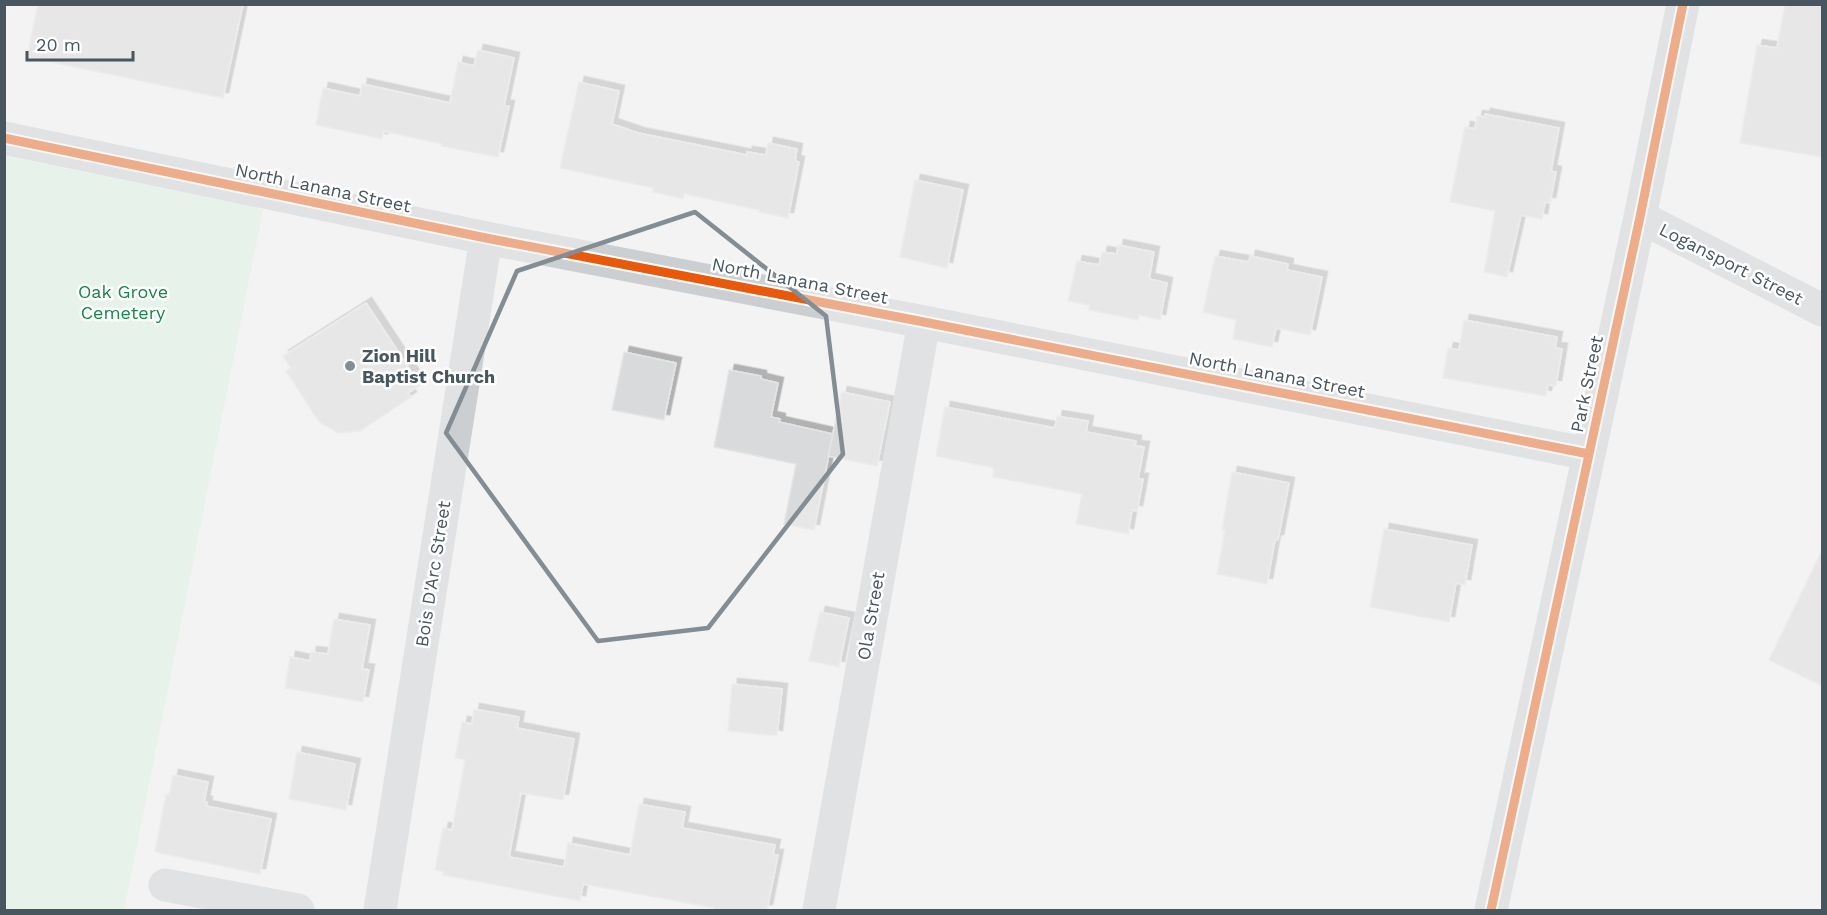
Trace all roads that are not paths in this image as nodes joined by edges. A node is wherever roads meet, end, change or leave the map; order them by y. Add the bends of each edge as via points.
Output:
1 (1683, 4) edge
2 (4, 138) edge
3 (1640, 217) junction
4 (486, 238) junction
5 (1822, 310) edge
6 (924, 322) junction
7 (1589, 454) junction
8 (165, 885) dead end
9 (277, 908) edge
10 (380, 910) edge
11 (819, 910) edge
12 (1491, 910) edge

1 - 3 street, Park Street
2 - 4 street, North Lanana Street
3 - 5 street, Logansport Street
3 - 7 street, Park Street
4 - 6 street, North Lanana Street
4 - 10 street, Bois D'Arc Street
6 - 7 street, North Lanana Street
6 - 11 street, Ola Street
7 - 12 street, Park Street
8 - 9 street

